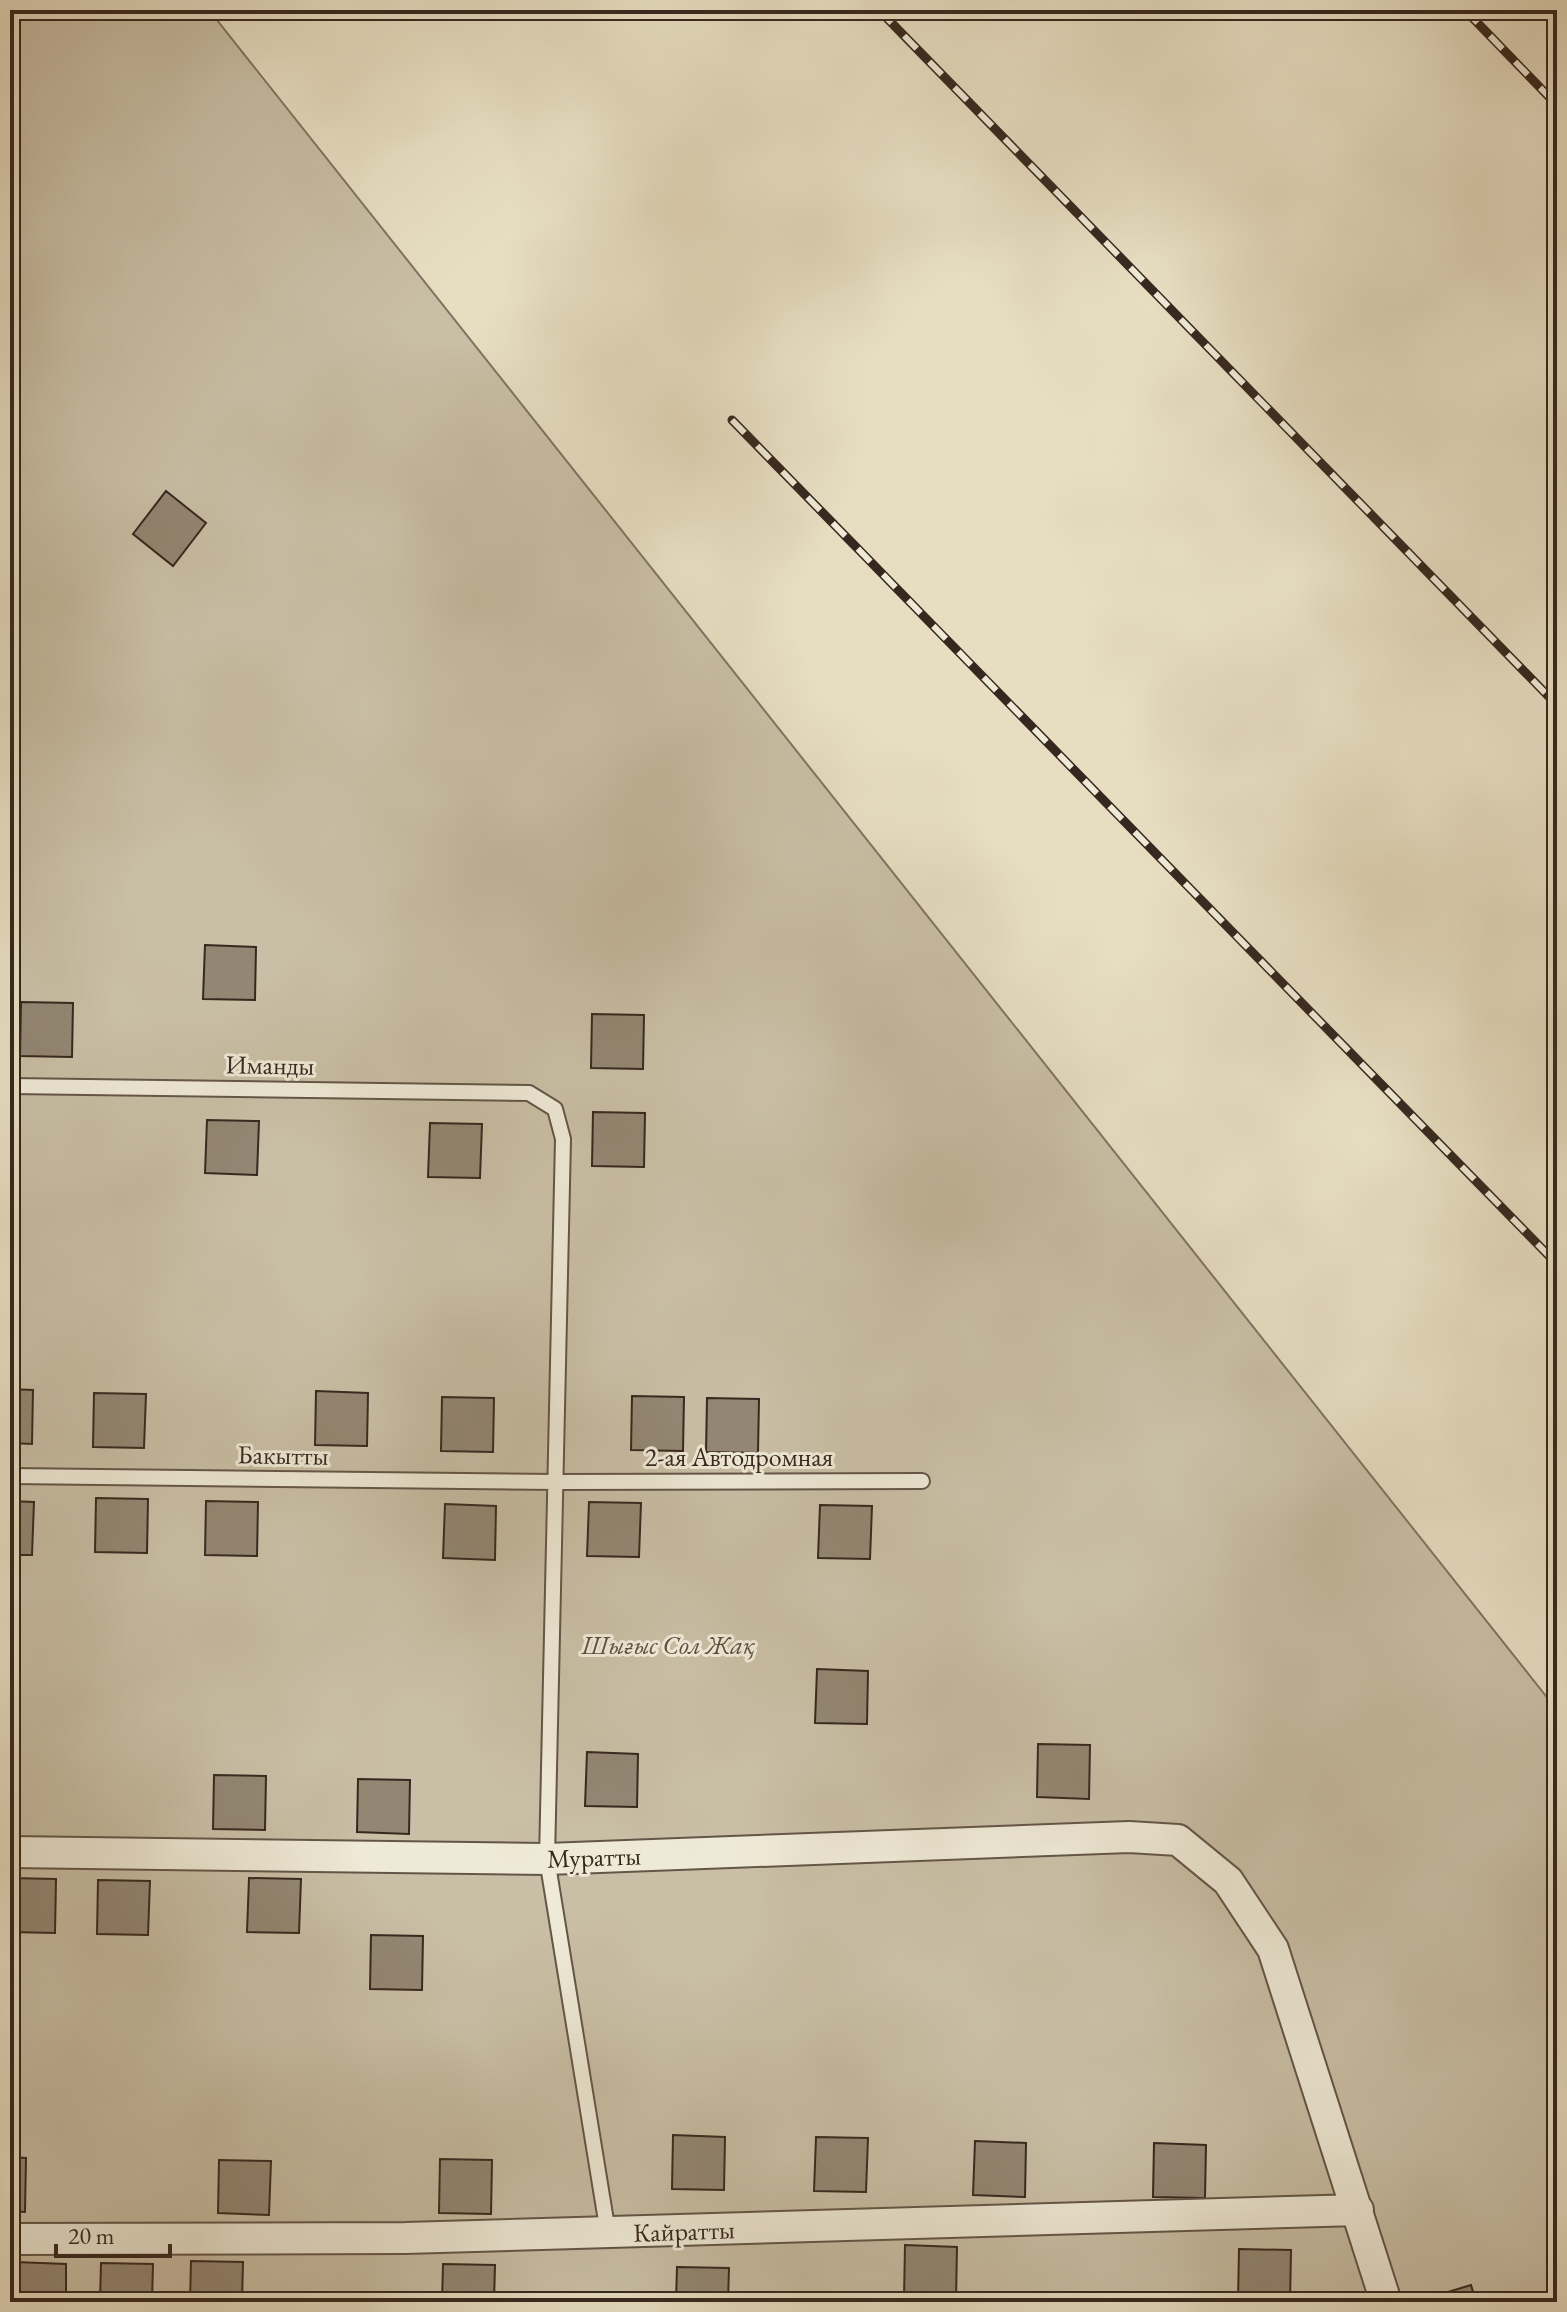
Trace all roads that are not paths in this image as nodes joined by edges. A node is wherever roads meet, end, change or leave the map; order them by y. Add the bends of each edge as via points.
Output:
1 (10, 1086) edge
2 (10, 1476) edge
3 (922, 1481) dead end
4 (556, 1482) junction
5 (10, 1852) edge
6 (547, 1859) junction
7 (1358, 2210) junction
8 (608, 2233) junction
9 (10, 2239) edge
10 (1386, 2302) edge

1 - 4 lane, Иманды via 529,1093 555,1109 563,1139
2 - 4 lane, Бакытты
3 - 4 lane, 2-ая Автодромная
4 - 6 lane
5 - 6 street, Муратты
6 - 7 street, Муратты via 1129,1837 1178,1840 1228,1881 1273,1949
6 - 8 lane
7 - 8 street, Кайратты
7 - 10 street
8 - 9 street, Кайратты

